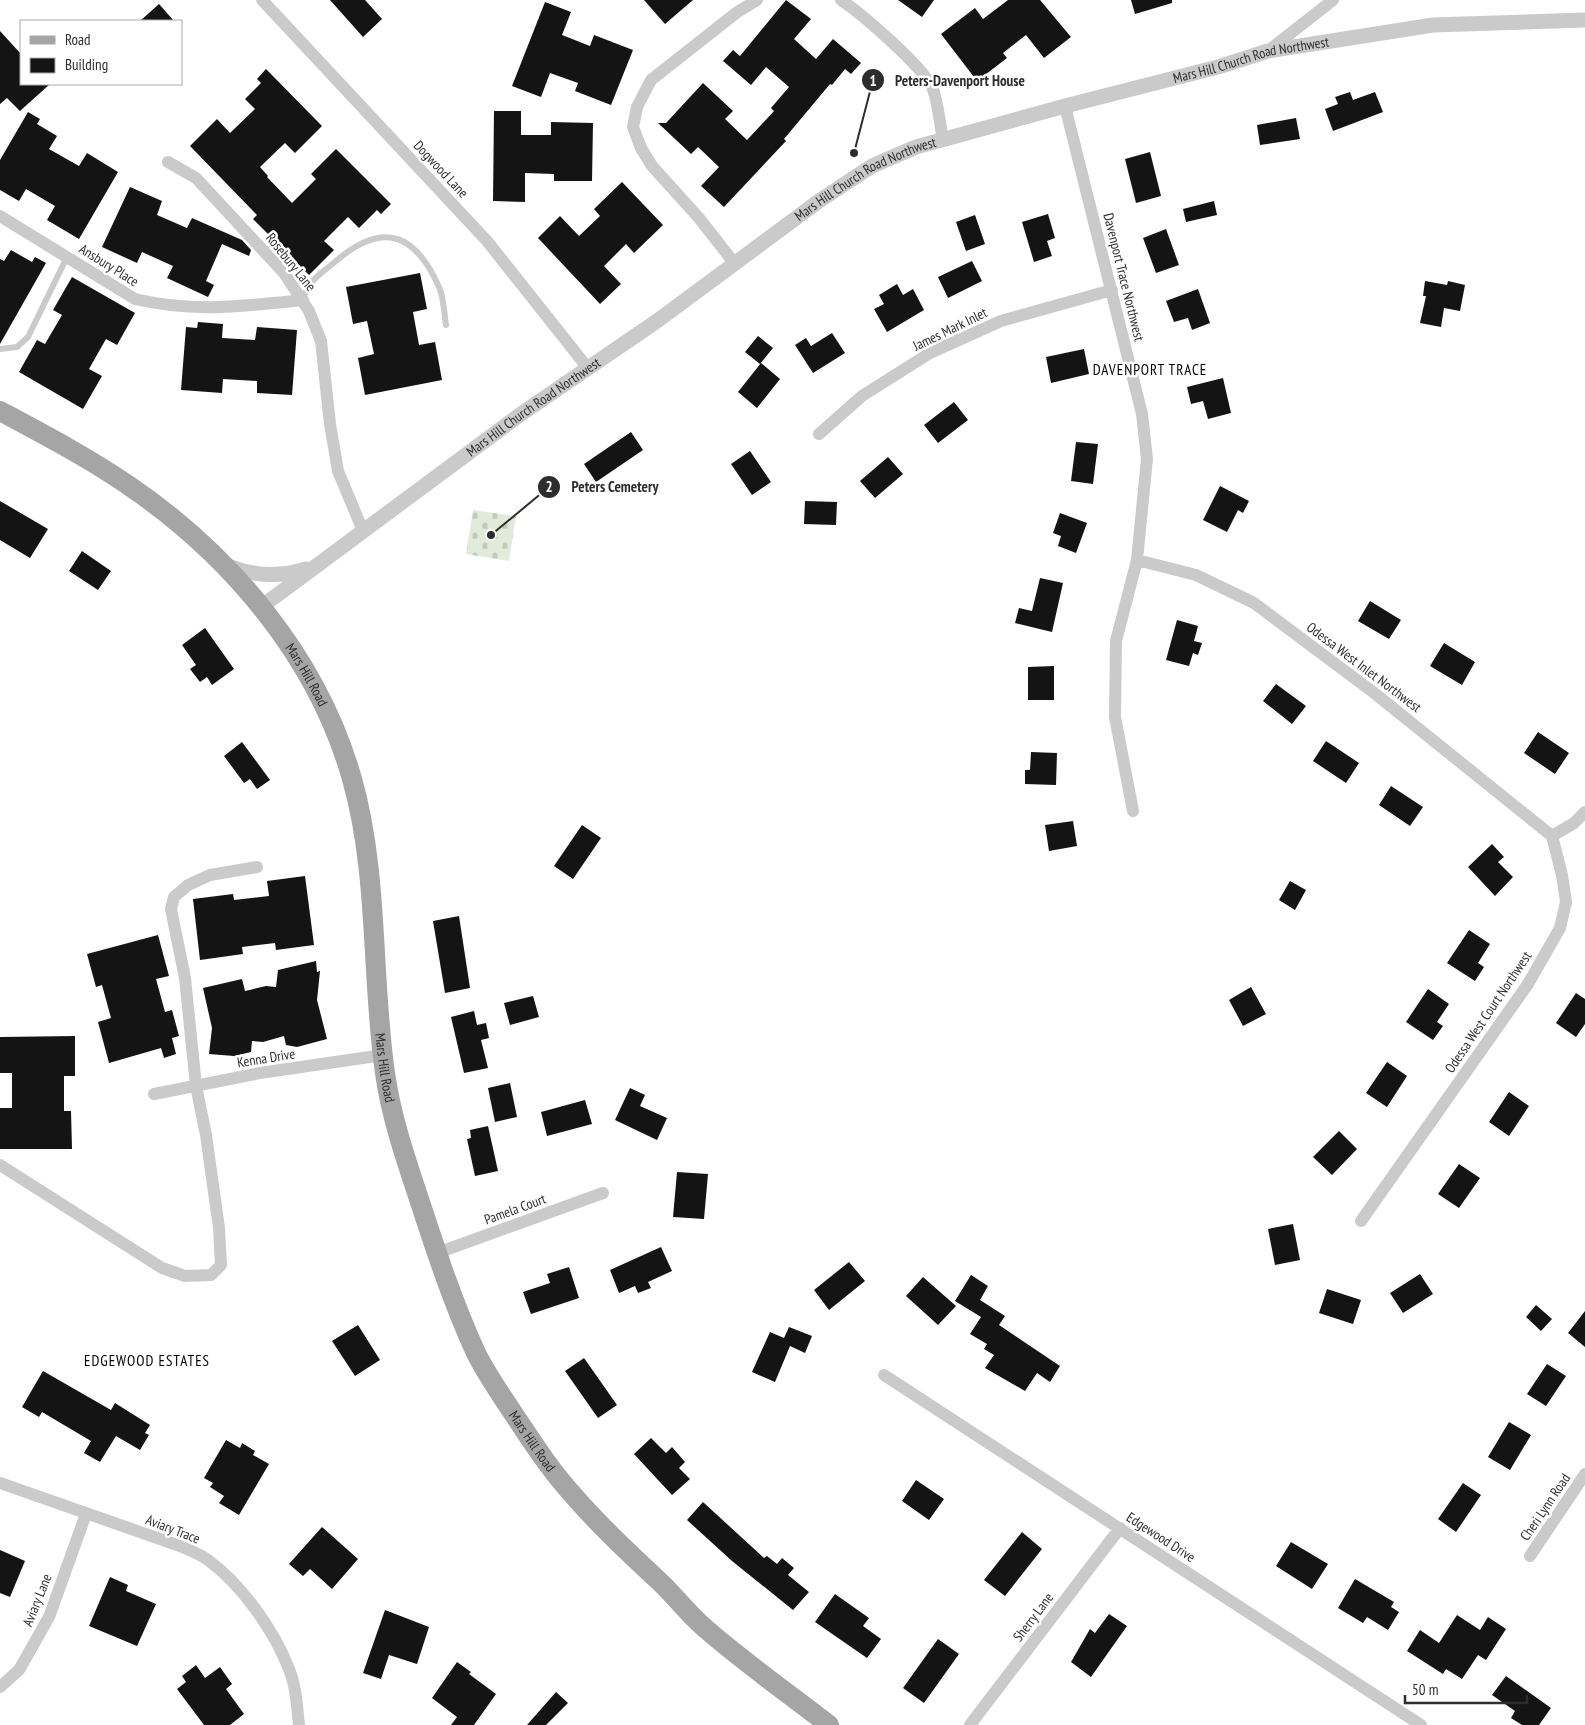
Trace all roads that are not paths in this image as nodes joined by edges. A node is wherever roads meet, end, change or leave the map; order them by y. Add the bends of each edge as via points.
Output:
1 (262, 0) edge
2 (757, 0) edge
3 (841, 0) edge
4 (1333, 0) edge
5 (1585, 20) edge
6 (1268, 51) junction
7 (1065, 106) junction
8 (942, 140) junction
9 (168, 162) dead end
10 (0, 216) edge
11 (67, 257) junction
12 (734, 264) junction
13 (1112, 290) junction
14 (303, 300) junction
15 (446, 325) dead end
16 (0, 349) edge
17 (587, 367) junction
18 (0, 411) edge
19 (820, 434) dead end
20 (363, 530) junction
21 (1137, 560) junction
22 (221, 562) junction
23 (317, 566) junction
24 (261, 607) junction
25 (1132, 811) dead end
26 (1585, 812) edge
27 (1552, 836) junction
28 (257, 867) dead end
29 (383, 1055) junction
30 (196, 1086) junction
31 (154, 1094) dead end
32 (0, 1165) edge
33 (603, 1193) dead end
34 (1361, 1221) dead end
35 (437, 1253) junction
36 (884, 1374) dead end
37 (1585, 1474) edge
38 (0, 1483) edge
39 (86, 1514) junction
40 (1120, 1528) junction
41 (1530, 1556) dead end
42 (0, 1687) edge
43 (299, 1725) edge
44 (829, 1725) edge
45 (970, 1725) edge
46 (1422, 1725) edge

1 - 17 street, Dogwood Lane via 487,241
2 - 12 street via 651,80 637,107 633,127 652,166 699,218
3 - 8 street via 908,59 932,88
4 - 6 street
5 - 6 street, Mars Hill Church Road Northwest via 1434,25
6 - 7 street, Mars Hill Church Road Northwest
7 - 8 street, Mars Hill Church Road Northwest
7 - 13 street, Davenport Trace Northwest
8 - 12 street, Mars Hill Church Road Northwest via 872,166
9 - 14 street, Rosebury Lane via 196,178 284,273
10 - 11 street, Ansbury Place
11 - 14 street, Ansbury Place via 135,299 158,305 212,309
11 - 16 lane via 28,337 17,347
12 - 17 street, Mars Hill Church Road Northwest
13 - 19 street, James Mark Inlet via 1001,321 930,353 862,396
13 - 21 street, Davenport Trace Northwest via 1142,414 1147,459
14 - 15 lane via 306,286 351,248 376,236 397,237 420,256 440,288
14 - 20 street, Rosebury Lane via 321,341 338,471
17 - 20 street, Mars Hill Church Road Northwest
18 - 22 main road, Mars Hill Road via 129,485
20 - 23 street, Mars Hill Church Road Northwest
21 - 25 street, Davenport Trace Northwest via 1116,641 1115,717
21 - 27 street, Odessa West Inlet Northwest via 1196,575 1254,603 1380,697
22 - 23 street via 246,572 274,575 287,575
22 - 24 main road, Mars Hill Road
23 - 24 street, Mars Hill Church Road Northwest
24 - 29 main road, Mars Hill Road via 320,697 343,750 352,781 370,878
26 - 27 street
27 - 34 street, Odessa West Court Northwest via 1566,902 1560,928 1528,984
28 - 30 street via 210,875 188,885 174,898 171,909 186,978
29 - 30 street, Kenna Drive
29 - 35 main road, Mars Hill Road via 395,1125
30 - 31 street, Kenna Drive
30 - 32 street via 219,1228 221,1265 211,1275 185,1276 162,1268
33 - 35 street, Pamela Court
35 - 44 main road, Mars Hill Road via 455,1304 490,1378 570,1492 703,1627
36 - 40 street, Edgewood Drive
37 - 41 street, Cheri Lynn Road
38 - 39 street, Aviary Trace
39 - 42 street, Aviary Lane via 49,1617 19,1670
39 - 43 street, Aviary Trace via 180,1546 207,1559 227,1577 259,1613 289,1669
40 - 45 street, Sherry Lane
40 - 46 street, Edgewood Drive

